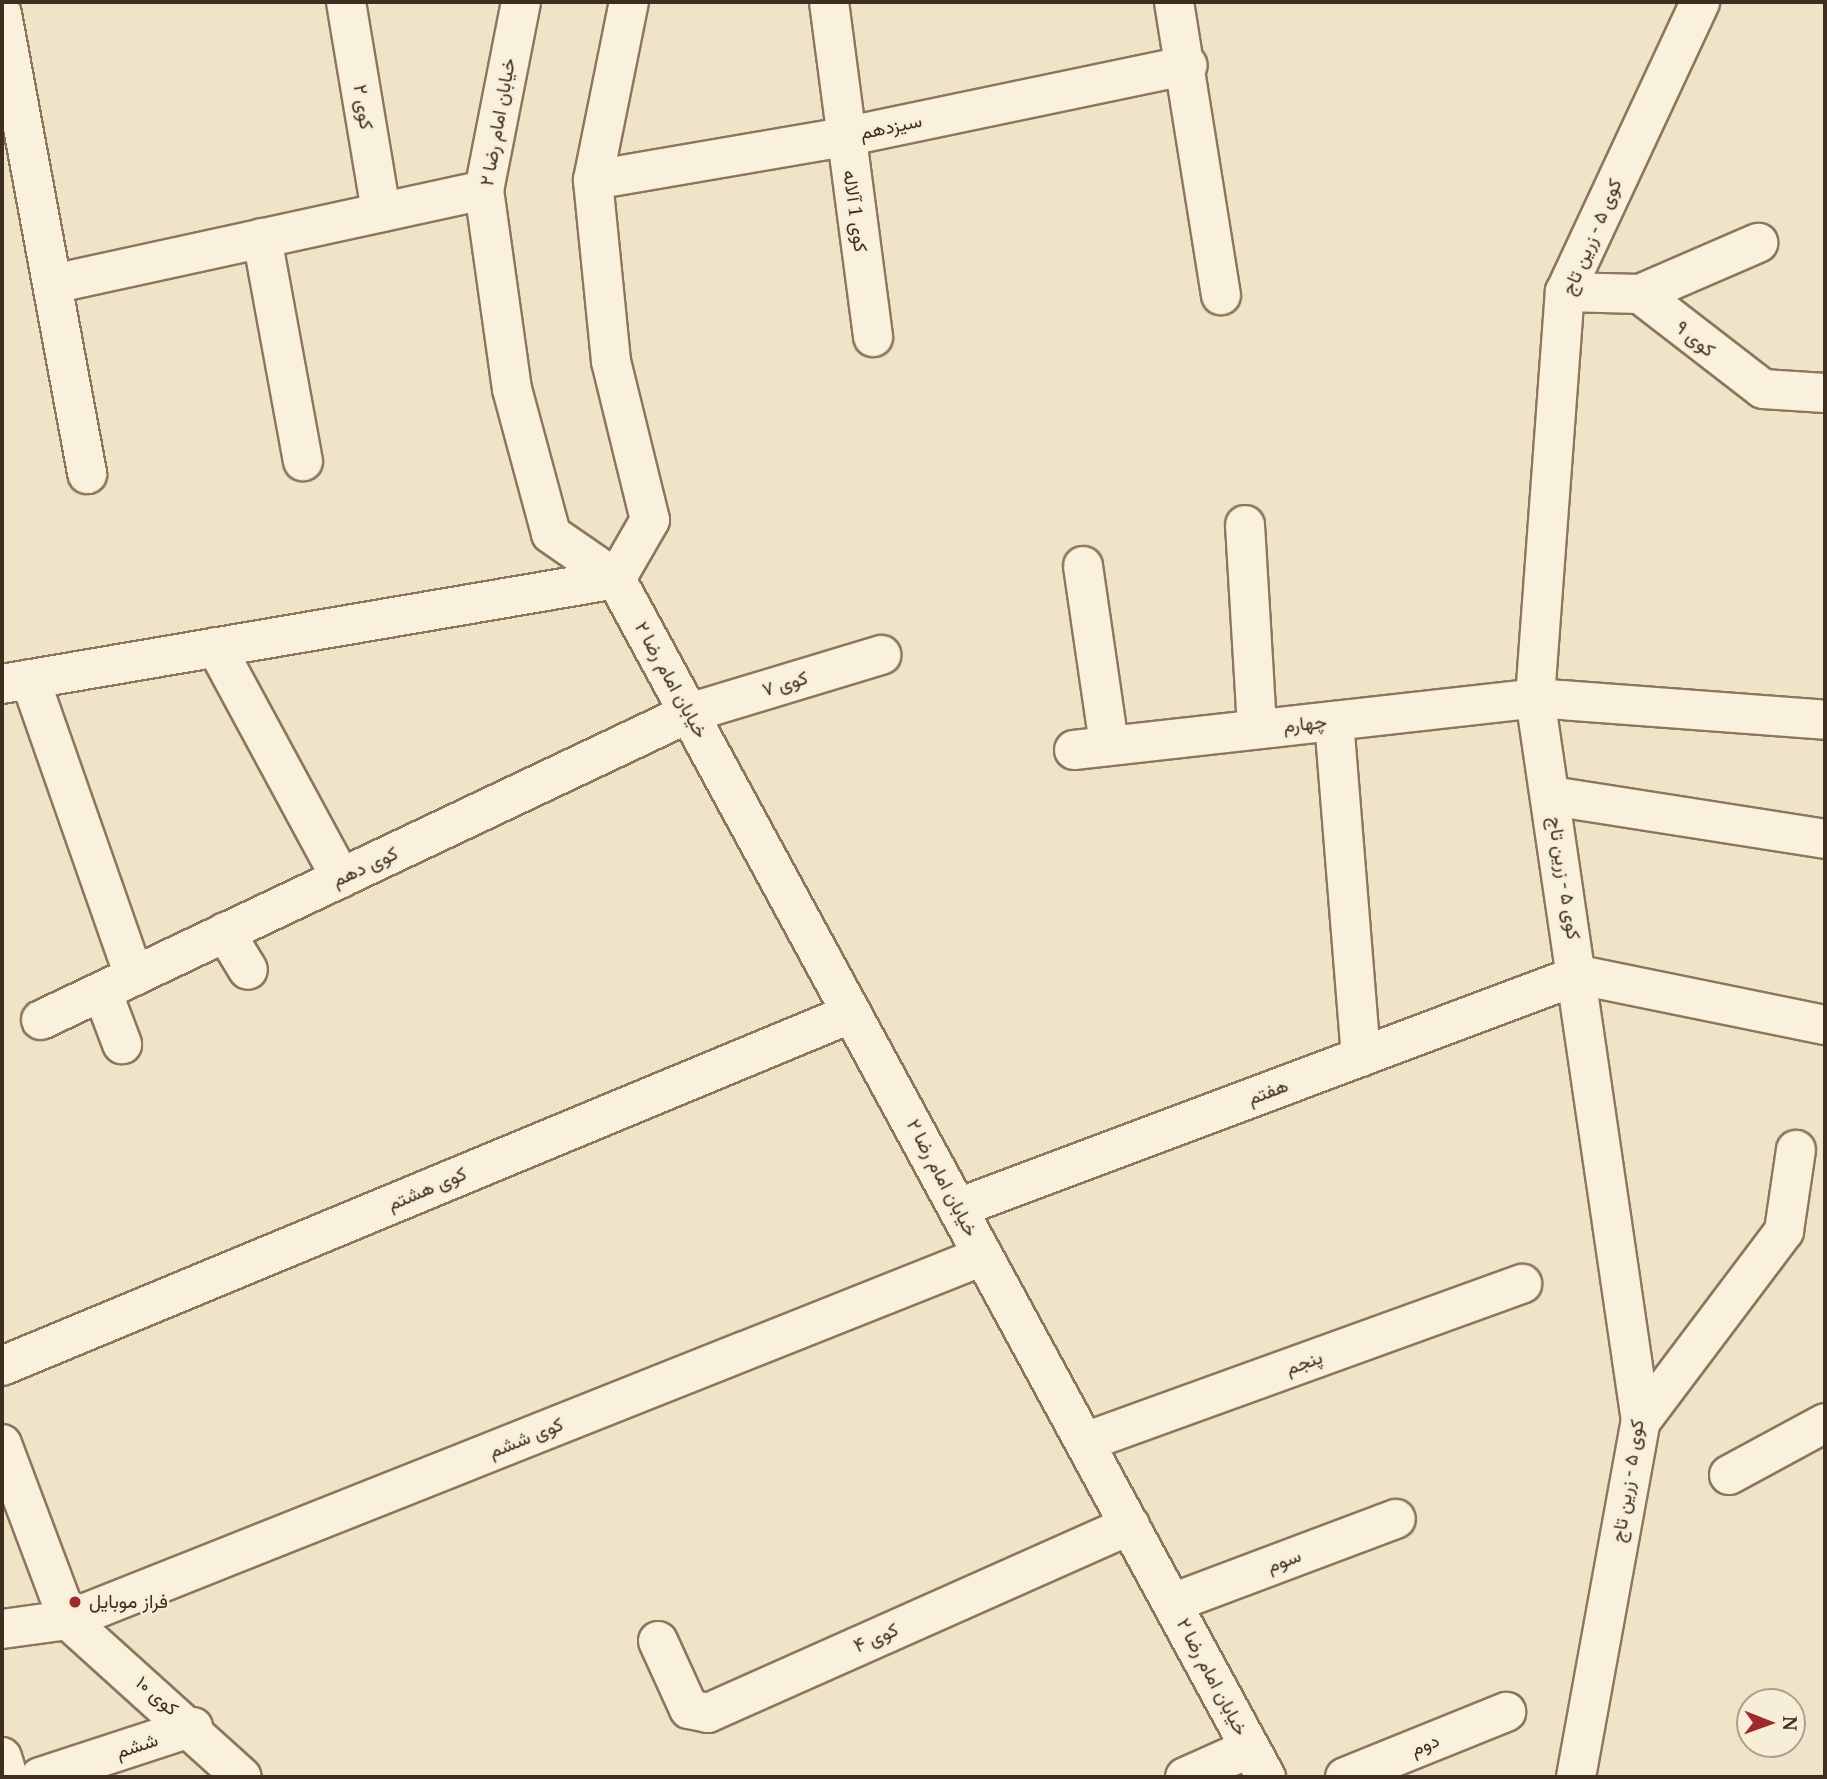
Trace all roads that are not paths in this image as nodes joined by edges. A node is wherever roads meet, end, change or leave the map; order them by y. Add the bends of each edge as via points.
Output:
1 (346, 2) edge
2 (521, 2) edge
3 (629, 2) edge
4 (829, 2) edge
5 (1174, 2) edge
6 (1700, 2) edge
7 (2, 15) edge
8 (1188, 65) junction
9 (844, 137) junction
10 (593, 180) junction
11 (484, 190) junction
12 (381, 212) junction
13 (262, 238) junction
14 (1758, 243) dead end
15 (53, 284) junction
16 (1565, 292) junction
17 (1640, 294) junction
18 (1221, 295) dead end
19 (873, 337) dead end
20 (1825, 393) edge
21 (303, 461) dead end
22 (87, 474) dead end
23 (1245, 525) dead end
24 (1083, 566) dead end
25 (617, 579) junction
26 (216, 647) junction
27 (881, 655) dead end
28 (16, 681) edge
29 (1535, 698) junction
30 (689, 713) junction
31 (1825, 720) edge
32 (1334, 721) junction
33 (1257, 729) junction
34 (1551, 796) junction
35 (1825, 839) edge
36 (341, 878) junction
37 (225, 932) junction
38 (248, 970) dead end
39 (1579, 975) junction
40 (118, 984) junction
41 (852, 1013) junction
42 (41, 1020) dead end
43 (1825, 1025) edge
44 (122, 1044) dead end
45 (1361, 1057) junction
46 (1796, 1150) dead end
47 (958, 1208) junction
48 (984, 1256) junction
49 (1522, 1284) dead end
50 (2, 1366) edge
51 (1641, 1421) junction
52 (1825, 1423) edge
53 (1085, 1442) junction
54 (2, 1444) edge
55 (1729, 1475) dead end
56 (1396, 1519) dead end
57 (1130, 1525) junction
58 (1172, 1603) junction
59 (68, 1620) junction
60 (2, 1629) edge
61 (658, 1641) dead end
62 (1506, 1712) dead end
63 (193, 1727) junction
64 (2, 1757) edge
65 (1258, 1762) edge
66 (8, 1777) edge
67 (40, 1777) edge
68 (242, 1777) edge
69 (1185, 1777) edge
70 (1345, 1777) edge
71 (1576, 1777) edge

1 - 12 street, کوی ۲
2 - 11 street, خیابان امام رضا ۲
3 - 10 street
4 - 9 street, کوی 1 آلاله
5 - 8 street
6 - 16 street, کوی ۵ - زرین تاج
7 - 15 street
8 - 9 street, سیزدهم
8 - 18 street
9 - 10 street, سیزدهم
9 - 19 street, کوی 1 آلاله
10 - 25 street via 611,361 650,520
11 - 12 street
11 - 25 street, خیابان امام رضا ۲ via 512,389 551,534
12 - 13 street
13 - 15 street
13 - 21 street
14 - 17 street
15 - 22 street
16 - 17 street
16 - 29 street, کوی ۵ - زرین تاج
17 - 20 street, کوی ۹ via 1763,389
23 - 33 street
24 - 33 street, چهارم via 1092,747
25 - 26 street
25 - 30 street, خیابان امام رضا ۲
26 - 28 street
26 - 36 street
27 - 30 street, کوی ۷
28 - 40 street
29 - 31 street, چهارم
29 - 32 street, چهارم
29 - 34 street, کوی ۵ - زرین تاج
30 - 36 street, کوی دهم
30 - 41 street, خیابان امام رضا ۲
32 - 33 street, چهارم
32 - 45 street
34 - 35 street
34 - 39 street, کوی ۵ - زرین تاج
36 - 37 street, کوی دهم
37 - 38 street
37 - 40 street, کوی دهم
39 - 43 street
39 - 45 street, هفتم
39 - 51 street, کوی ۵ - زرین تاج
40 - 42 street, کوی دهم
40 - 44 street
41 - 47 street, خیابان امام رضا ۲
41 - 50 street, کوی هشتم
45 - 47 street, هفتم
46 - 51 street via 1784,1231
47 - 48 street, خیابان امام رضا ۲
48 - 53 street, خیابان امام رضا ۲
48 - 59 street, کوی ششم
49 - 53 street, پنجم
51 - 71 street, کوی ۵ - زرین تاج
52 - 55 street
53 - 57 street, خیابان امام رضا ۲
54 - 59 street
56 - 58 street, سوم
57 - 58 street, خیابان امام رضا ۲
57 - 61 street, کوی ۴ via 709,1713 689,1709
58 - 65 street, خیابان امام رضا ۲
59 - 60 street, کوی ششم
59 - 63 street, کوی ۱۰
62 - 70 street, دوم
63 - 67 street, ششم
63 - 68 street, کوی ۱۰
64 - 66 street
65 - 69 street

